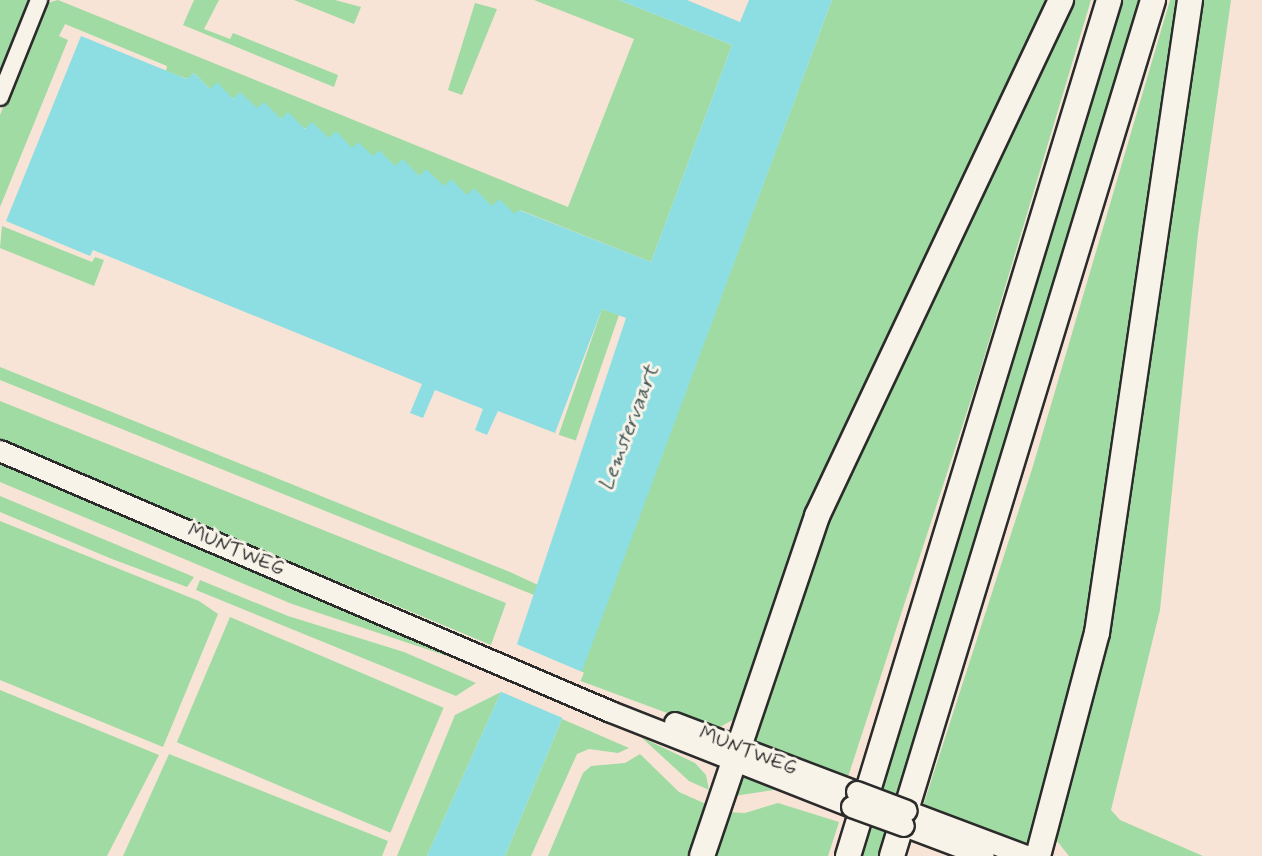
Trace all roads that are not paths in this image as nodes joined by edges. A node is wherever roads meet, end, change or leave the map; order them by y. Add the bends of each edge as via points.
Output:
1 (39, 0) edge
2 (1061, 0) edge
3 (1109, 0) edge
4 (1153, 0) edge
5 (1190, 0) edge
6 (0, 97) edge
7 (0, 451) edge
8 (734, 753) junction
9 (947, 834) junction
10 (702, 856) edge
11 (848, 856) edge
12 (892, 856) edge
13 (984, 856) edge
14 (1026, 856) edge
15 (1038, 856) edge

1 - 6 street
2 - 8 highway via 834,476
3 - 11 highway
4 - 12 highway
5 - 15 highway via 1097,633
7 - 8 main road, MUNTWEG via 471,649
8 - 9 main road, MUNTWEG, bridge
8 - 10 highway
9 - 13 main road, MUNTWEG
9 - 14 main road, MUNTWEG

